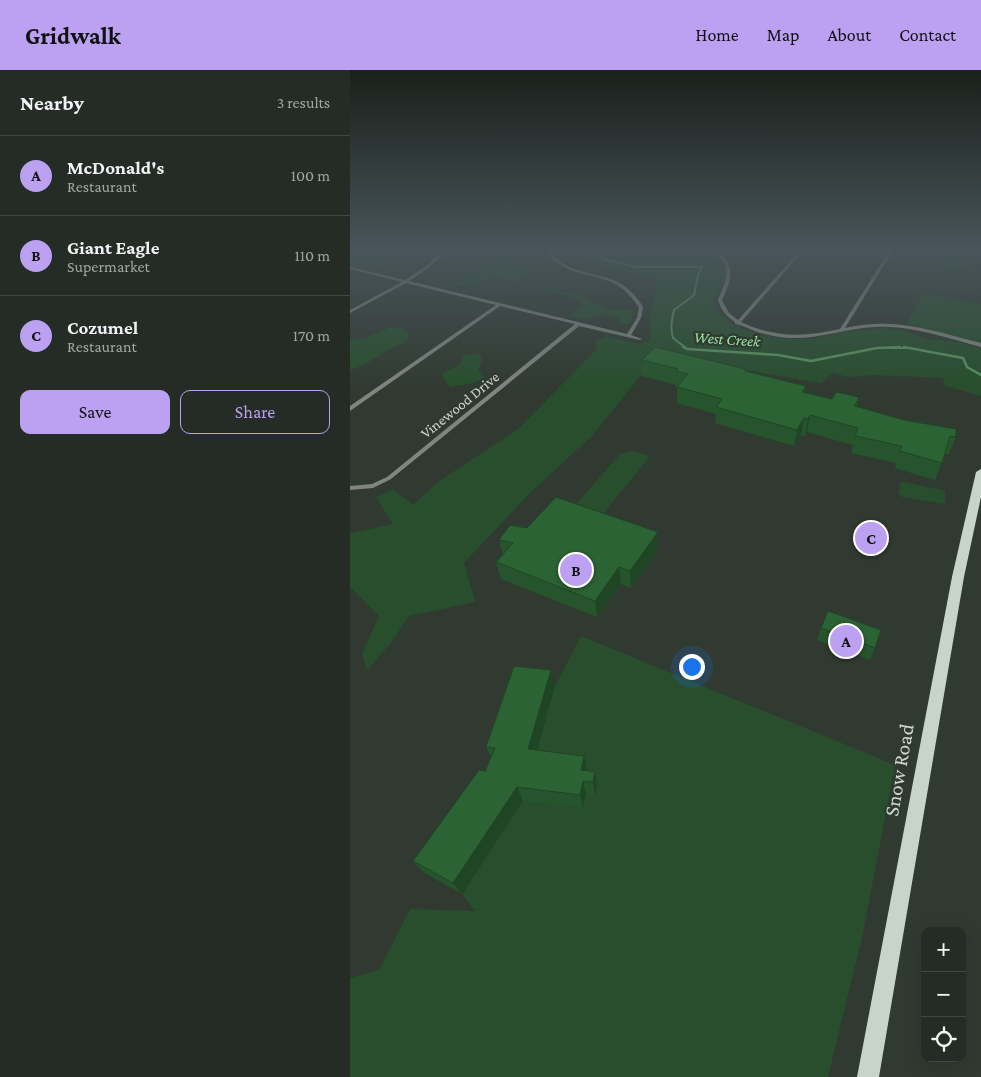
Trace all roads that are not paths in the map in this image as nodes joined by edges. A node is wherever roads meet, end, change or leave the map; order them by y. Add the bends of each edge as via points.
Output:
1 (378, 296) edge
2 (459, 296) edge
3 (633, 296) edge
4 (722, 296) edge
5 (761, 296) edge
6 (863, 296) edge
7 (499, 306) junction
8 (350, 312) edge
9 (738, 322) junction
10 (578, 324) junction
11 (842, 329) junction
12 (628, 336) junction
13 (640, 339) dead end
14 (981, 345) edge
15 (350, 409) edge
16 (981, 472) edge
17 (350, 488) edge
18 (868, 1077) edge

1 - 8 street
2 - 7 street
3 - 12 street via 641,307 639,318
4 - 9 street via 724,311
5 - 9 street
6 - 11 street
7 - 10 street
7 - 15 street
9 - 11 street via 767,334 793,337 816,336
10 - 12 street
10 - 17 street, Vinewood Drive via 389,478 373,486
11 - 14 street via 882,325
12 - 13 street
16 - 18 main road, Snow Road via 961,560

